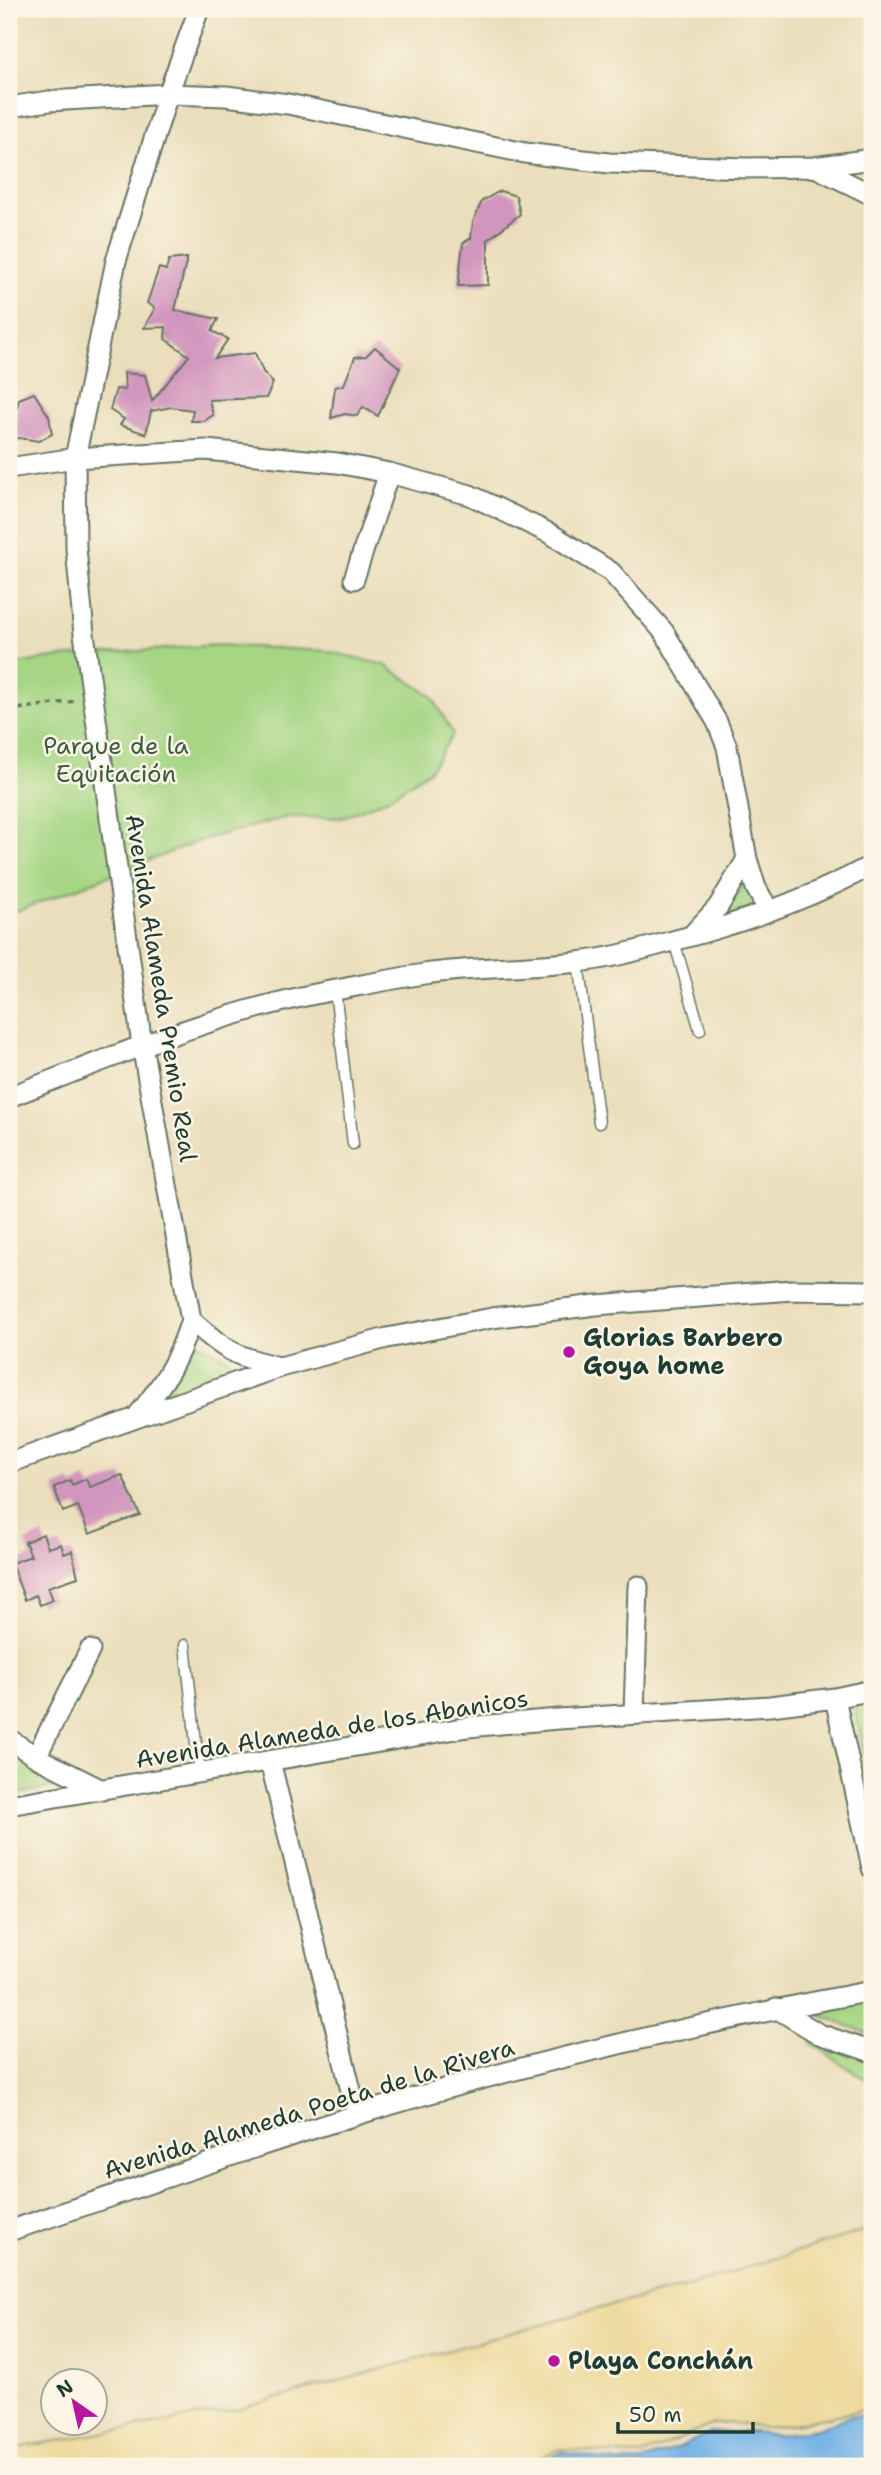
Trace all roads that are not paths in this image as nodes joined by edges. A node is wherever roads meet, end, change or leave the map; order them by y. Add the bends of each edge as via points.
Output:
1 (199, 9) edge
2 (168, 94) junction
3 (9, 107) edge
4 (872, 159) edge
5 (814, 167) junction
6 (872, 195) edge
7 (75, 458) junction
8 (9, 468) edge
9 (389, 473) junction
10 (354, 579) dead end
11 (747, 859) junction
12 (872, 865) edge
13 (769, 911) junction
14 (682, 939) junction
15 (578, 962) junction
16 (335, 990) junction
17 (700, 1030) dead end
18 (142, 1045) junction
19 (9, 1097) edge
20 (599, 1123) dead end
21 (353, 1144) dead end
22 (872, 1291) edge
23 (191, 1321) junction
24 (280, 1367) junction
25 (138, 1415) junction
26 (9, 1463) edge
27 (638, 1586) dead end
28 (186, 1645) dead end
29 (90, 1650) dead end
30 (872, 1690) edge
31 (835, 1698) junction
32 (634, 1714) junction
33 (9, 1739) edge
34 (36, 1757) junction
35 (270, 1761) junction
36 (201, 1773) junction
37 (102, 1790) junction
38 (9, 1805) edge
39 (872, 1868) edge
40 (872, 1991) edge
41 (776, 2008) junction
42 (872, 2052) edge
43 (357, 2115) junction
44 (9, 2231) edge

1 - 2 street, Avenida Alameda Premio Real
2 - 3 street via 49,100
2 - 5 street via 288,104 525,153 609,163
2 - 7 street, Avenida Alameda Premio Real via 116,261
4 - 5 street
5 - 6 street
7 - 8 street
7 - 9 street via 206,450
7 - 18 street, Avenida Alameda Premio Real via 76,548 84,634
9 - 10 street
9 - 11 street via 495,506 611,572 664,632 717,722 727,747
11 - 13 street
11 - 14 street via 718,907
12 - 13 street
13 - 14 street
14 - 15 street
14 - 17 lane
15 - 16 street via 425,974
15 - 20 lane
16 - 18 street via 233,1015
16 - 21 lane
18 - 19 street
18 - 23 street, Avenida Alameda Premio Real
22 - 24 street via 779,1291 492,1318 387,1338
23 - 24 street via 244,1359
23 - 25 street, Avenida Alameda Premio Real via 164,1383
24 - 25 street
25 - 26 street
27 - 32 street
28 - 36 lane
29 - 34 street
30 - 31 street, Avenida Alameda de los Abanicos
31 - 32 street, Avenida Alameda de los Abanicos
31 - 39 street
32 - 35 street, Avenida Alameda de los Abanicos via 468,1727
33 - 34 street
34 - 37 street
35 - 36 street, Avenida Alameda de los Abanicos
35 - 43 street
36 - 37 street, Avenida Alameda de los Abanicos
37 - 38 street, Avenida Alameda de los Abanicos
40 - 41 street, Avenida Alameda Poeta de la Rivera
41 - 42 street via 818,2034
41 - 43 street, Avenida Alameda Poeta de la Rivera via 559,2058
43 - 44 street, Avenida Alameda Poeta de la Rivera

